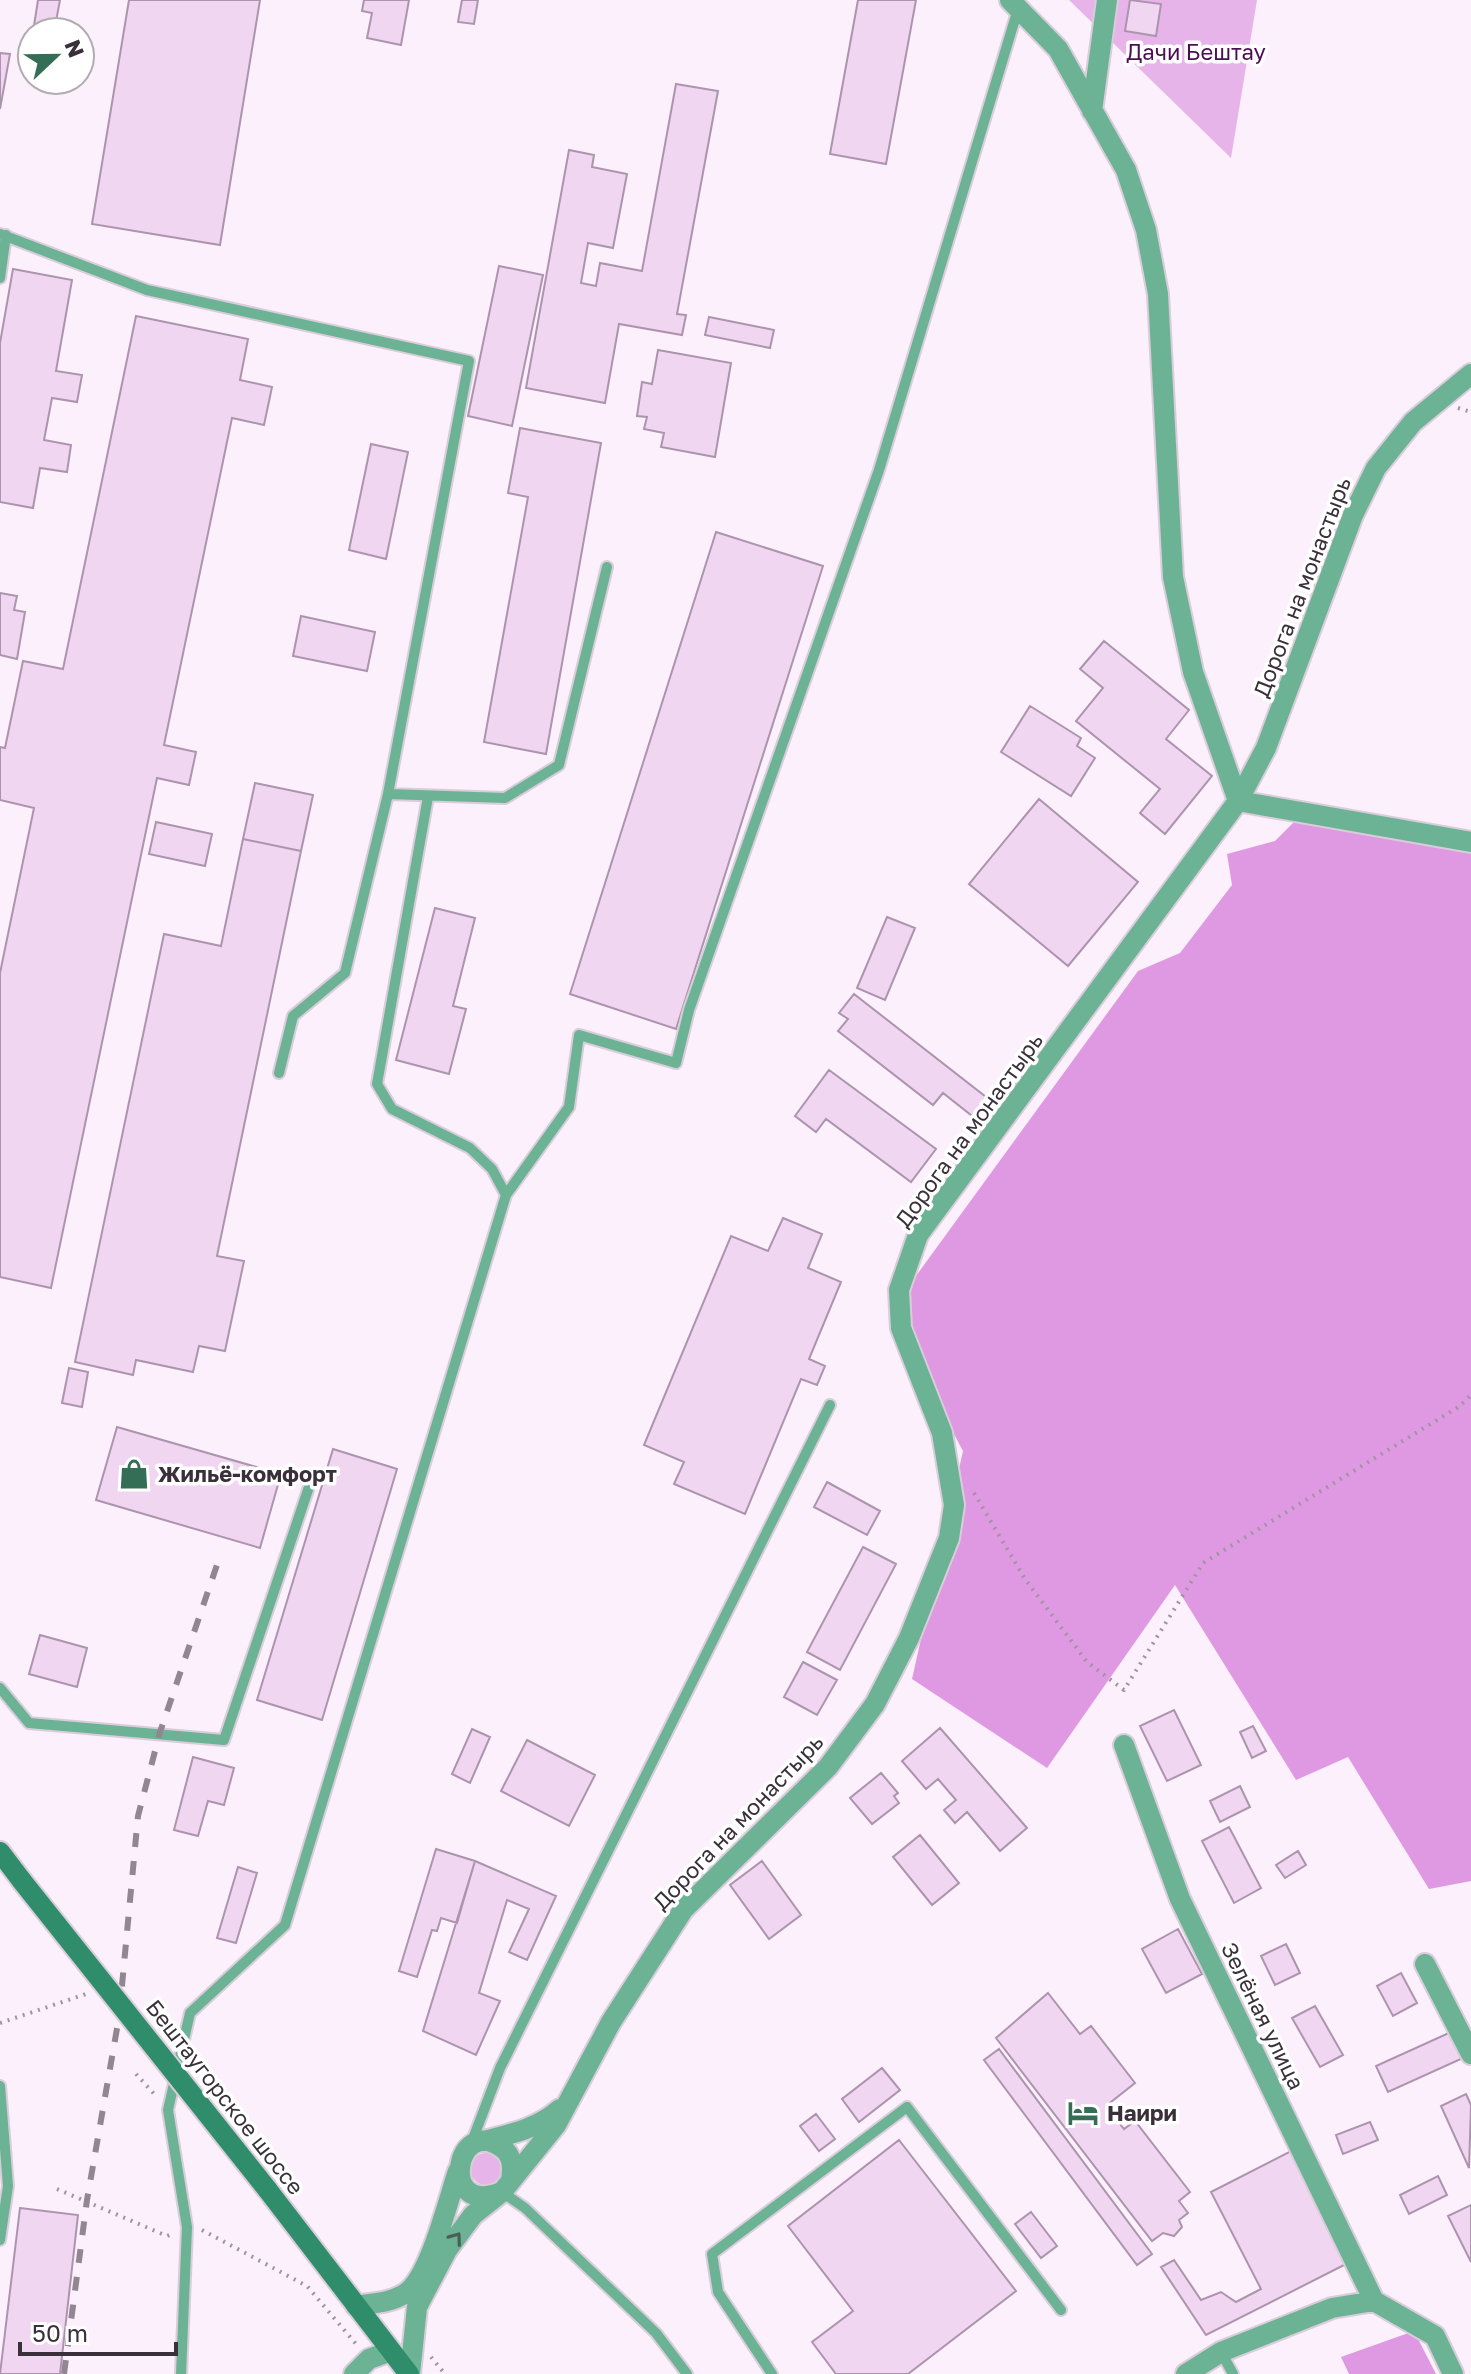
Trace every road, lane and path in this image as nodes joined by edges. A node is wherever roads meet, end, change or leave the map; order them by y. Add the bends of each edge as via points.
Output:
1 (1107, 0) edge
2 (1014, 5) edge
3 (1092, 111) junction
4 (3, 234) edge
5 (0, 278) edge
6 (1471, 374) edge
7 (607, 567) dead end
8 (388, 794) junction
9 (428, 797) junction
10 (1238, 801) junction
11 (1471, 842) edge
12 (279, 1073) dead end
13 (506, 1195) junction
14 (1471, 1395) edge
15 (830, 1405) dead end
16 (312, 1478) dead end
17 (968, 1483) dead end
18 (0, 1688) edge
19 (1124, 1745) dead end
20 (0, 1852) edge
21 (1425, 1964) dead end
22 (98, 1990) dead end
23 (0, 2023) edge
24 (1471, 2054) edge
25 (136, 2074) dead end
26 (0, 2086) edge
27 (572, 2098) junction
28 (168, 2110) junction
29 (477, 2144) junction
30 (458, 2171) junction
31 (506, 2186) junction
32 (57, 2189) dead end
33 (186, 2224) junction
34 (0, 2240) edge
35 (1374, 2301) junction
36 (356, 2306) junction
37 (1061, 2310) dead end
38 (391, 2351) junction
39 (1221, 2352) junction
40 (369, 2359) junction
41 (181, 2374) edge
42 (354, 2374) edge
43 (409, 2374) edge
44 (687, 2374) edge
45 (772, 2374) edge
46 (1186, 2374) edge
47 (1233, 2374) edge
48 (1453, 2374) edge

1 - 3 street
2 - 3 street via 1058,49
2 - 13 lane via 879,470 689,1010 676,1063 579,1035 569,1107
3 - 10 street via 1126,170 1146,230 1158,294 1173,577 1193,672
4 - 5 lane
4 - 8 lane via 147,290 469,361
6 - 10 street, Дорога на монастырь via 1413,422 1376,468 1353,515 1266,748
7 - 9 lane via 559,765 505,798
8 - 9 lane
8 - 12 lane via 345,973 293,1016
9 - 13 lane via 377,1084 392,1109 470,1148 492,1169
10 - 11 street
10 - 27 street, Дорога на монастырь via 918,1235 899,1290 901,1328 942,1433 954,1505 949,1538 889,1677 828,1767 683,1910 611,2022
13 - 28 lane via 285,1925 190,2013
14 - 17 path via 1203,1563 1124,1690 1087,1662 1025,1579
15 - 29 lane via 500,2068
16 - 18 lane via 224,1740 29,1723
19 - 35 street, Зелёная улица via 1180,1899
20 - 36 main road, Бештаугорское шоссе, bridge
21 - 24 street
22 - 23 path
25 - 28 path
26 - 34 lane via 8,2186
27 - 29 street via 550,2118
27 - 31 street, Дорога на монастырь
28 - 33 lane
29 - 30 street via 461,2157
29 - 31 street via 498,2144 509,2153 513,2167
30 - 31 street via 474,2194 488,2197
30 - 36 street via 422,2273 408,2292
43 -> 31 street, Дорога на монастырь via 417,2307 447,2250 473,2215
31 - 44 lane via 656,2333
32 - 33 path via 167,2236
33 - 40 path via 307,2286
33 - 41 lane
35 - 39 street via 1332,2308
35 - 48 street via 1435,2336
36 - 38 main road, Бештаугорское шоссе
37 - 45 lane via 907,2107 712,2254 718,2292
38 - 40 street
38 - 43 main road, Бештаугорское шоссе
39 - 46 street
39 - 47 lane
40 - 42 street

